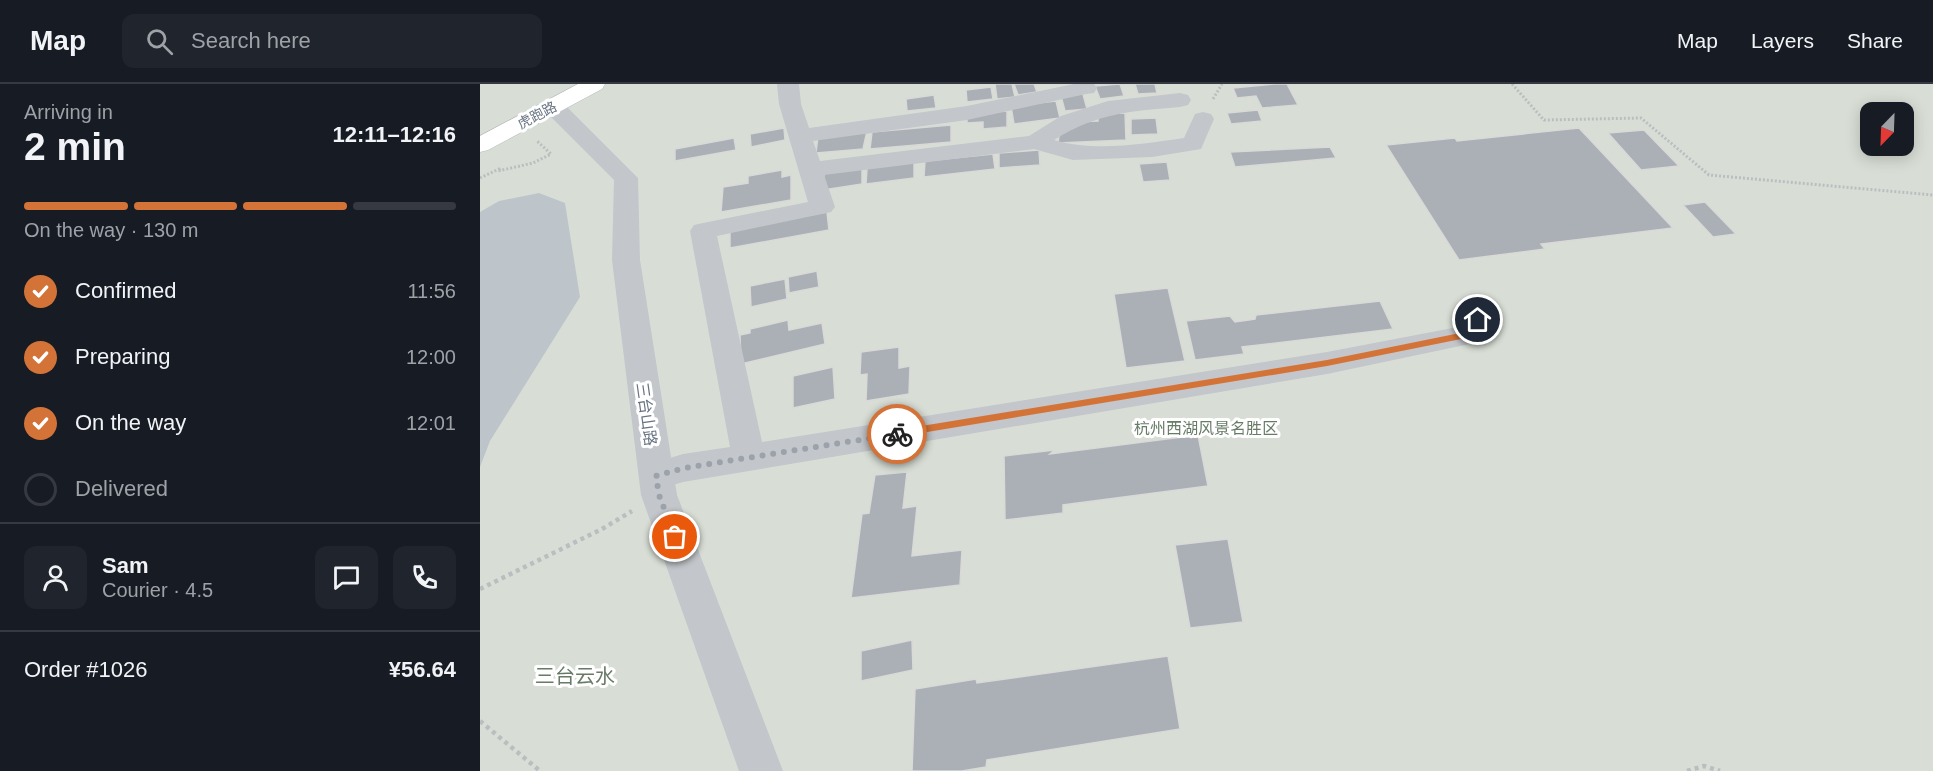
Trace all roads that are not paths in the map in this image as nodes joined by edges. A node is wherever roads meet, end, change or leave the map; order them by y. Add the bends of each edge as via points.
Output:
1 (594, 84) edge
2 (788, 84) edge
3 (1086, 88) dead end
4 (1180, 100) dead end
5 (553, 106) junction
6 (1203, 118) dead end
7 (800, 136) junction
8 (1035, 141) junction
9 (480, 145) edge
10 (810, 170) junction
11 (1478, 320) dead end
12 (749, 458) junction
13 (658, 485) junction
14 (761, 771) edge

1 - 5 main road, 虎跑路
2 - 7 street
3 - 7 street via 967,113
4 - 8 street via 1116,106 1069,121
5 - 9 main road, 虎跑路
5 - 13 street, 三台山路 via 626,178 626,260
6 - 8 street via 1193,144 1152,150 1074,153
7 - 10 street
8 - 10 street
10 - 12 street via 822,207 703,231
11 - 12 street via 1468,335 1327,363
12 - 13 street via 684,468
13 - 14 street, 三台山路

